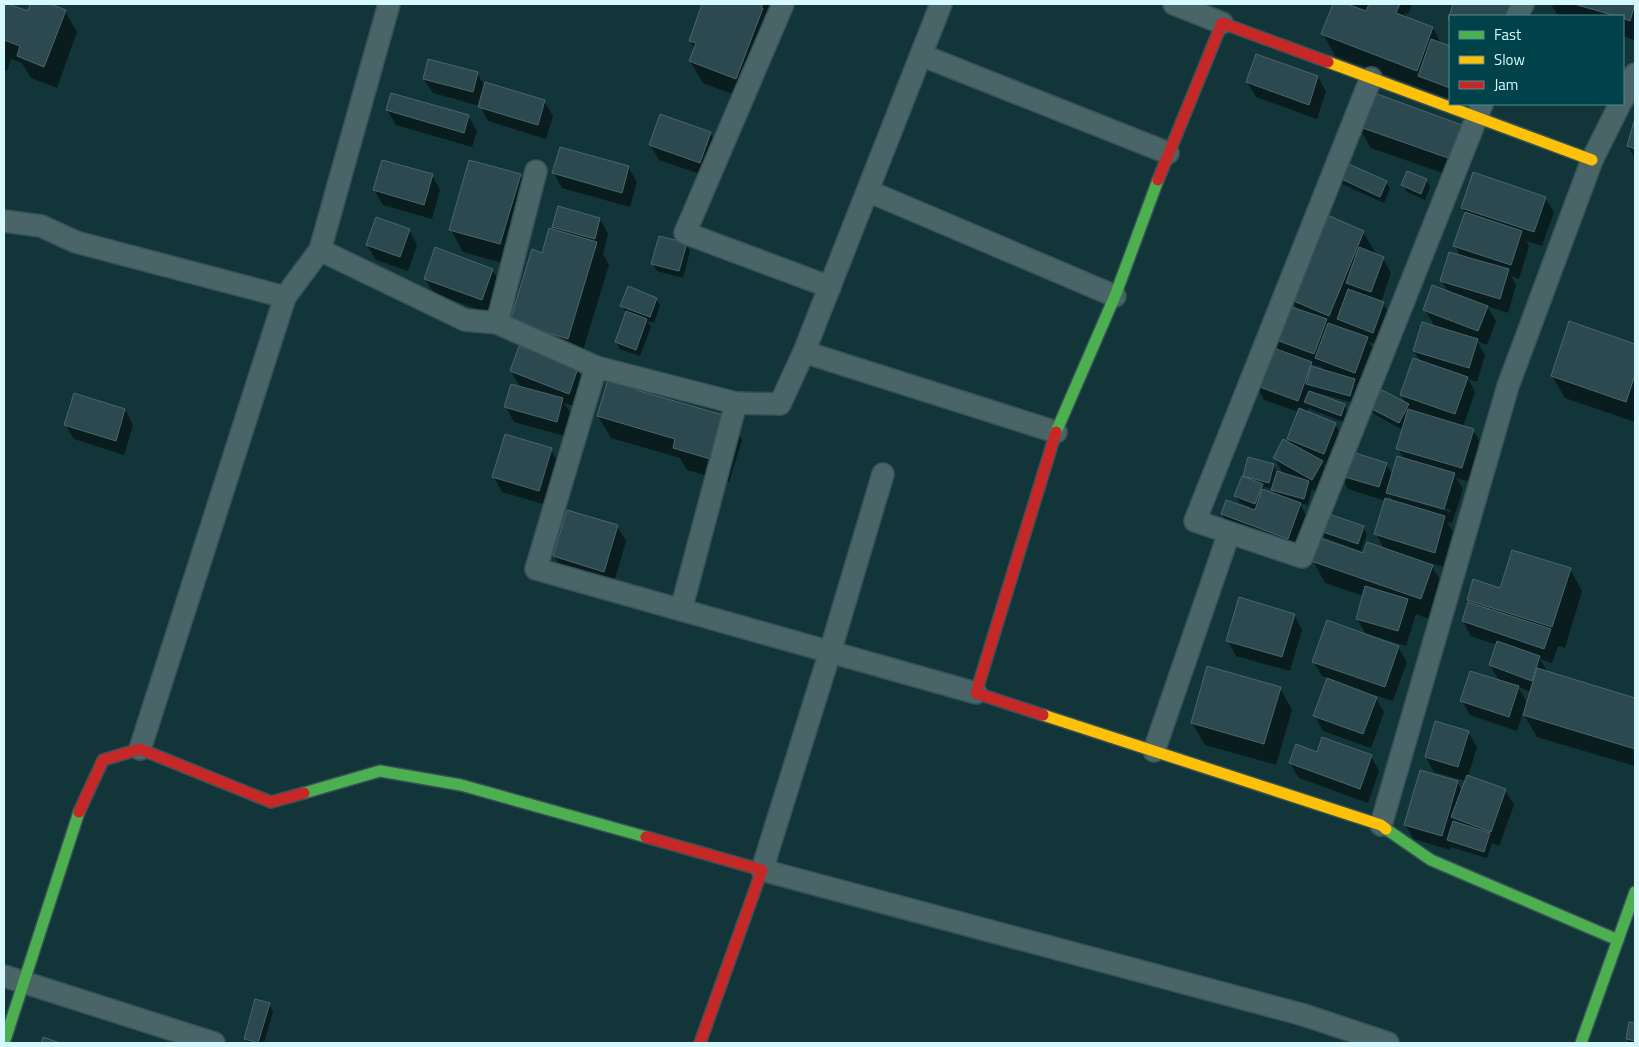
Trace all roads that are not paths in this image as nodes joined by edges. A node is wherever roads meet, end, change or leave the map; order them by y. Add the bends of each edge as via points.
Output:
1 (389, 4) edge
2 (782, 4) edge
3 (941, 4) edge
4 (1174, 4) edge
5 (1222, 23) junction
6 (921, 55) junction
7 (1635, 74) edge
8 (1371, 78) junction
9 (1624, 97) edge
10 (1449, 101) edge
11 (1462, 105) edge
12 (1620, 105) edge
13 (1479, 110) edge
14 (1168, 153) junction
15 (1592, 160) junction
16 (536, 171) dead end
17 (868, 190) junction
18 (4, 221) edge
19 (320, 250) junction
20 (830, 287) junction
21 (1116, 296) junction
22 (285, 297) junction
23 (498, 323) junction
24 (804, 352) junction
25 (596, 367) junction
26 (736, 403) junction
27 (1056, 432) junction
28 (884, 474) dead end
29 (1229, 533) junction
30 (680, 610) junction
31 (830, 652) junction
32 (976, 693) junction
33 (140, 750) junction
34 (1154, 751) junction
35 (1381, 825) junction
36 (762, 870) junction
37 (1635, 892) edge
38 (1618, 940) junction
39 (14, 979) edge
40 (4, 1043) edge
41 (214, 1043) edge
42 (700, 1043) edge
43 (1388, 1043) edge
44 (1580, 1043) edge

1 - 19 street
2 - 20 street via 684,233
3 - 6 street
4 - 5 street
5 - 8 street
5 - 14 street
6 - 14 street
6 - 17 street
7 - 9 street
8 - 10 street
8 - 29 street via 1195,521
11 - 13 street
12 - 15 street
13 - 15 street
13 - 29 street via 1302,557
14 - 21 street
15 - 35 street via 1508,386
16 - 23 street
17 - 20 street
17 - 21 street
18 - 22 street via 41,226 76,242
19 - 22 street
19 - 23 street via 465,320
20 - 24 street
21 - 27 street
22 - 33 street
23 - 25 street
24 - 26 street via 780,404
24 - 27 street
25 - 26 street
25 - 30 street via 536,569
26 - 30 street
27 - 32 street
28 - 31 street
29 - 34 street
30 - 31 street
31 - 32 street
31 - 36 street
32 - 34 street
33 - 36 street via 271,802 380,771 462,785
33 - 39 street via 103,760 79,811
34 - 35 street
35 - 38 street via 1430,860
36 - 42 street
36 - 43 street via 1304,1015
37 - 38 street
38 - 44 street
39 - 40 street
39 - 41 street

